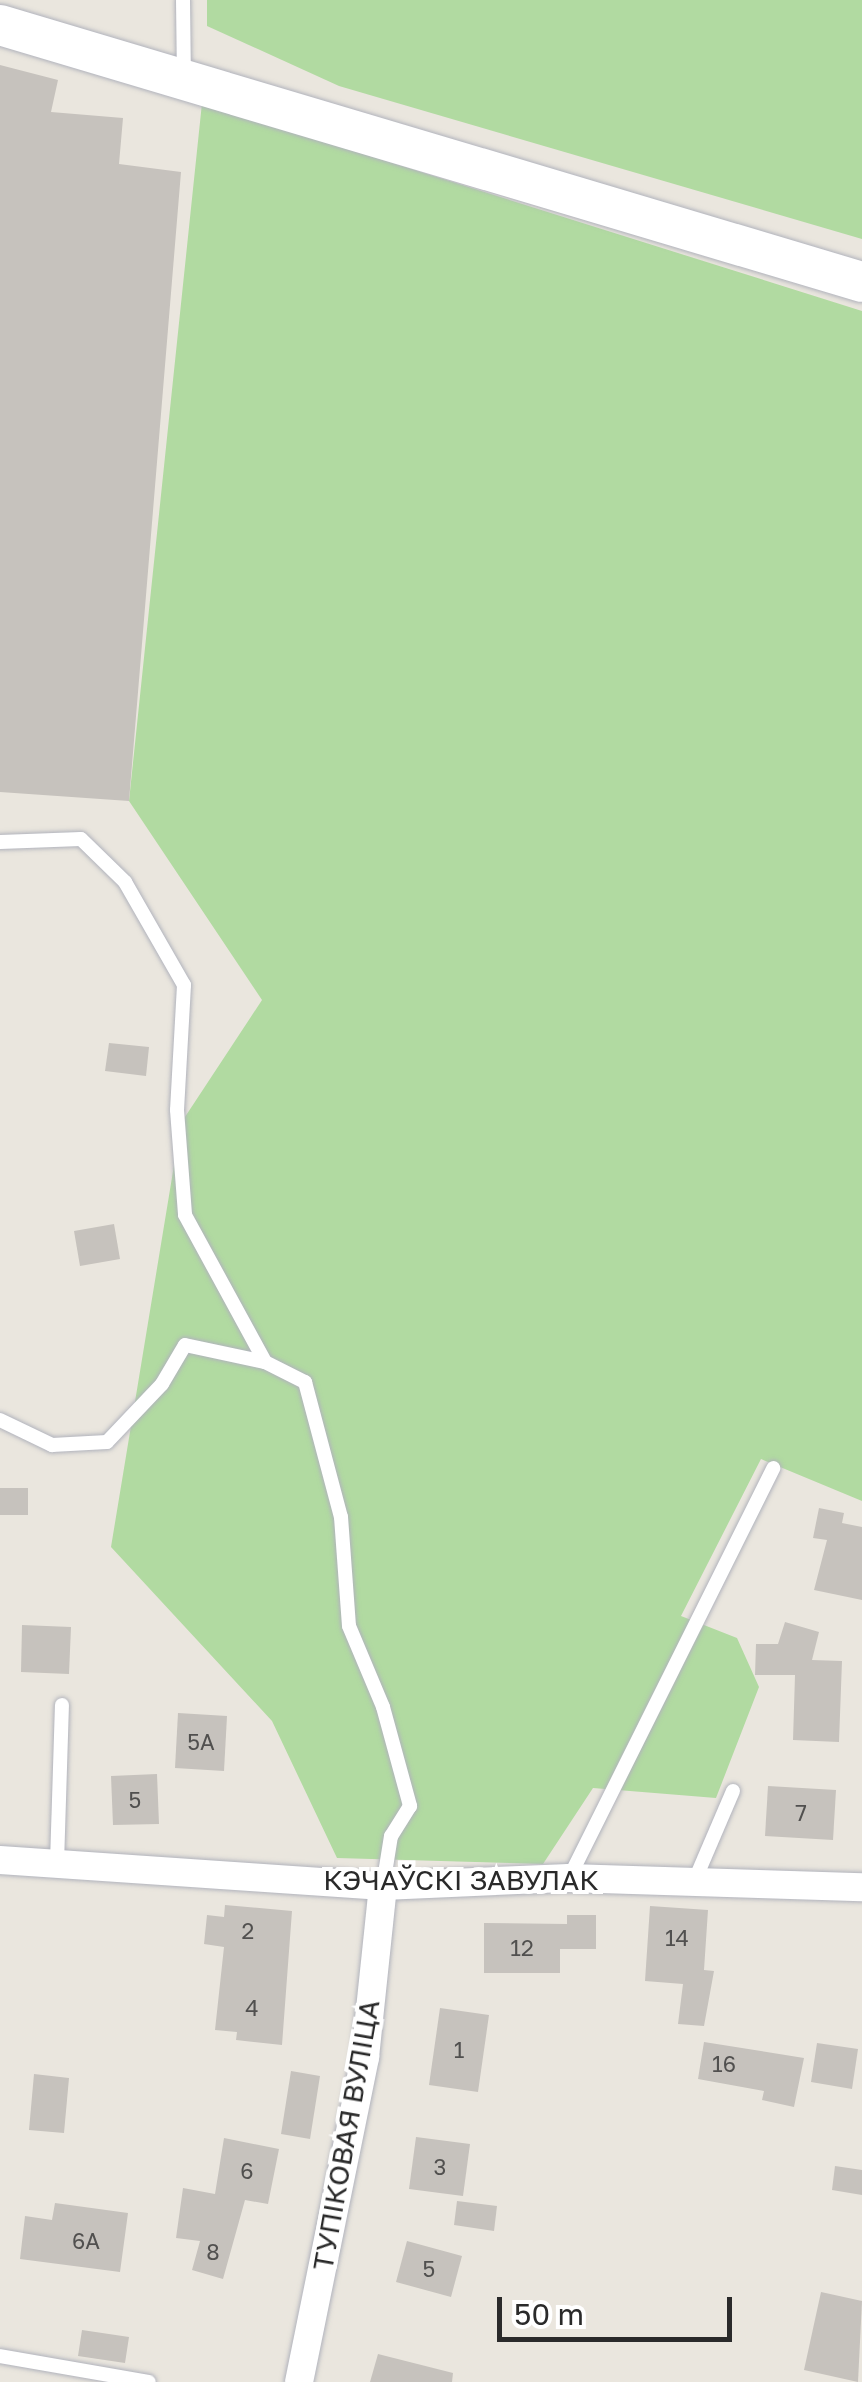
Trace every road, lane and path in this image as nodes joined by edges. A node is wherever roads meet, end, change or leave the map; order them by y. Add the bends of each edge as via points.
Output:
1 (183, 0) edge
2 (0, 25) edge
3 (184, 79) junction
4 (862, 282) edge
5 (0, 842) edge
6 (265, 1362) junction
7 (0, 1420) edge
8 (773, 1468) dead end
9 (62, 1705) dead end
10 (732, 1792) dead end
11 (0, 1860) edge
12 (57, 1863) junction
13 (569, 1878) junction
14 (694, 1882) junction
15 (383, 1886) junction
16 (862, 1887) edge
17 (0, 2356) edge
18 (149, 2382) edge
19 (299, 2382) edge

1 - 3 lane
2 - 3 main road
3 - 4 main road
5 - 6 lane via 82,839 125,882 184,984 177,1110 185,1215
6 - 7 lane via 185,1345 162,1384 107,1442 52,1446
6 - 15 lane via 305,1382 341,1517 349,1626 410,1806 391,1836
8 - 13 lane
9 - 12 lane
10 - 14 lane
11 - 12 street, КЭЧАЎСКІ ЗАВУЛАК
12 - 15 street, КЭЧАЎСКІ ЗАВУЛАК
13 - 14 street, КЭЧАЎСКІ ЗАВУЛАК
13 - 15 street, КЭЧАЎСКІ ЗАВУЛАК
14 - 16 street, КЭЧАЎСКІ ЗАВУЛАК
15 - 19 street, ТУПІКОВАЯ ВУЛІЦА via 365,2057
17 - 18 lane

